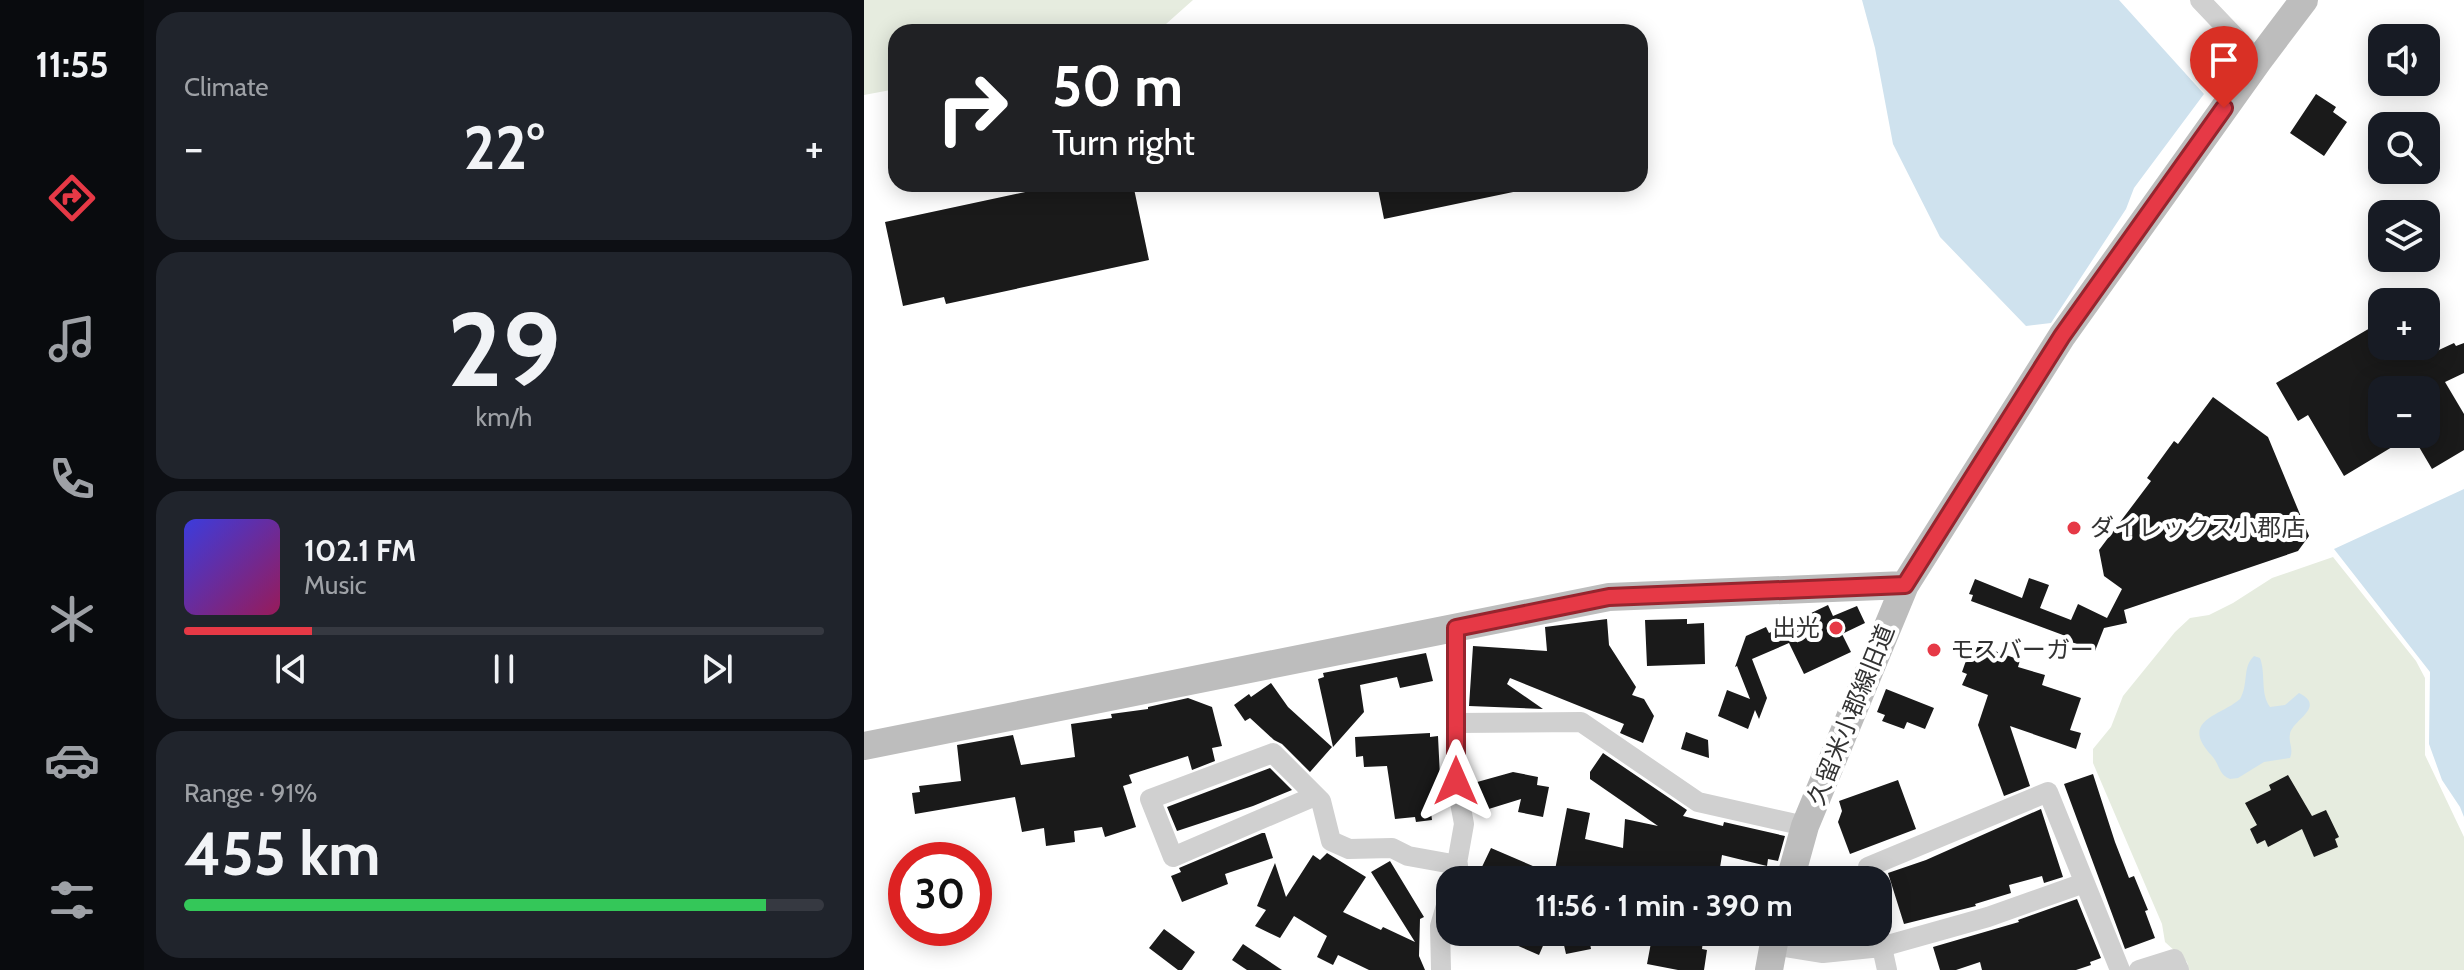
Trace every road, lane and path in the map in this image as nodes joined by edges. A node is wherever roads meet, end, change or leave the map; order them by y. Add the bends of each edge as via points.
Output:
1 (2200, 0) edge
2 (2295, 6) edge
3 (2258, 61) junction
4 (1905, 585) junction
5 (1456, 628) junction
6 (1456, 723) junction
7 (864, 746) edge
8 (1315, 796) junction
9 (1805, 826) junction
10 (1436, 866) edge
11 (1457, 866) edge
12 (1794, 866) edge
13 (1870, 866) edge
14 (2084, 883) junction
15 (1892, 936) edge
16 (1440, 946) edge
17 (1850, 946) edge
18 (1882, 946) edge
19 (1772, 949) edge
20 (1441, 970) edge
21 (1887, 970) edge
22 (2120, 970) edge
23 (2139, 970) edge
24 (2179, 970) edge

1 - 3 street
2 - 3 street, 久留米小郡線旧道
3 - 4 street, 久留米小郡線旧道 via 2062,336
4 - 5 street via 1609,597
4 - 9 street, 久留米小郡線旧道
5 - 6 street
5 - 7 street
6 - 9 street via 1581,722 1698,802
6 - 11 street via 1456,781 1464,824
8 - 8 street via 1273,753 1150,799 1173,857
8 - 10 street via 1331,841 1349,849 1392,848
9 - 12 street, 久留米小郡線旧道
13 - 14 street via 2048,792
14 - 15 street via 1988,917
14 - 22 street
16 - 20 street
17 - 19 street via 1823,953
18 - 21 street
23 - 24 street via 2174,959

